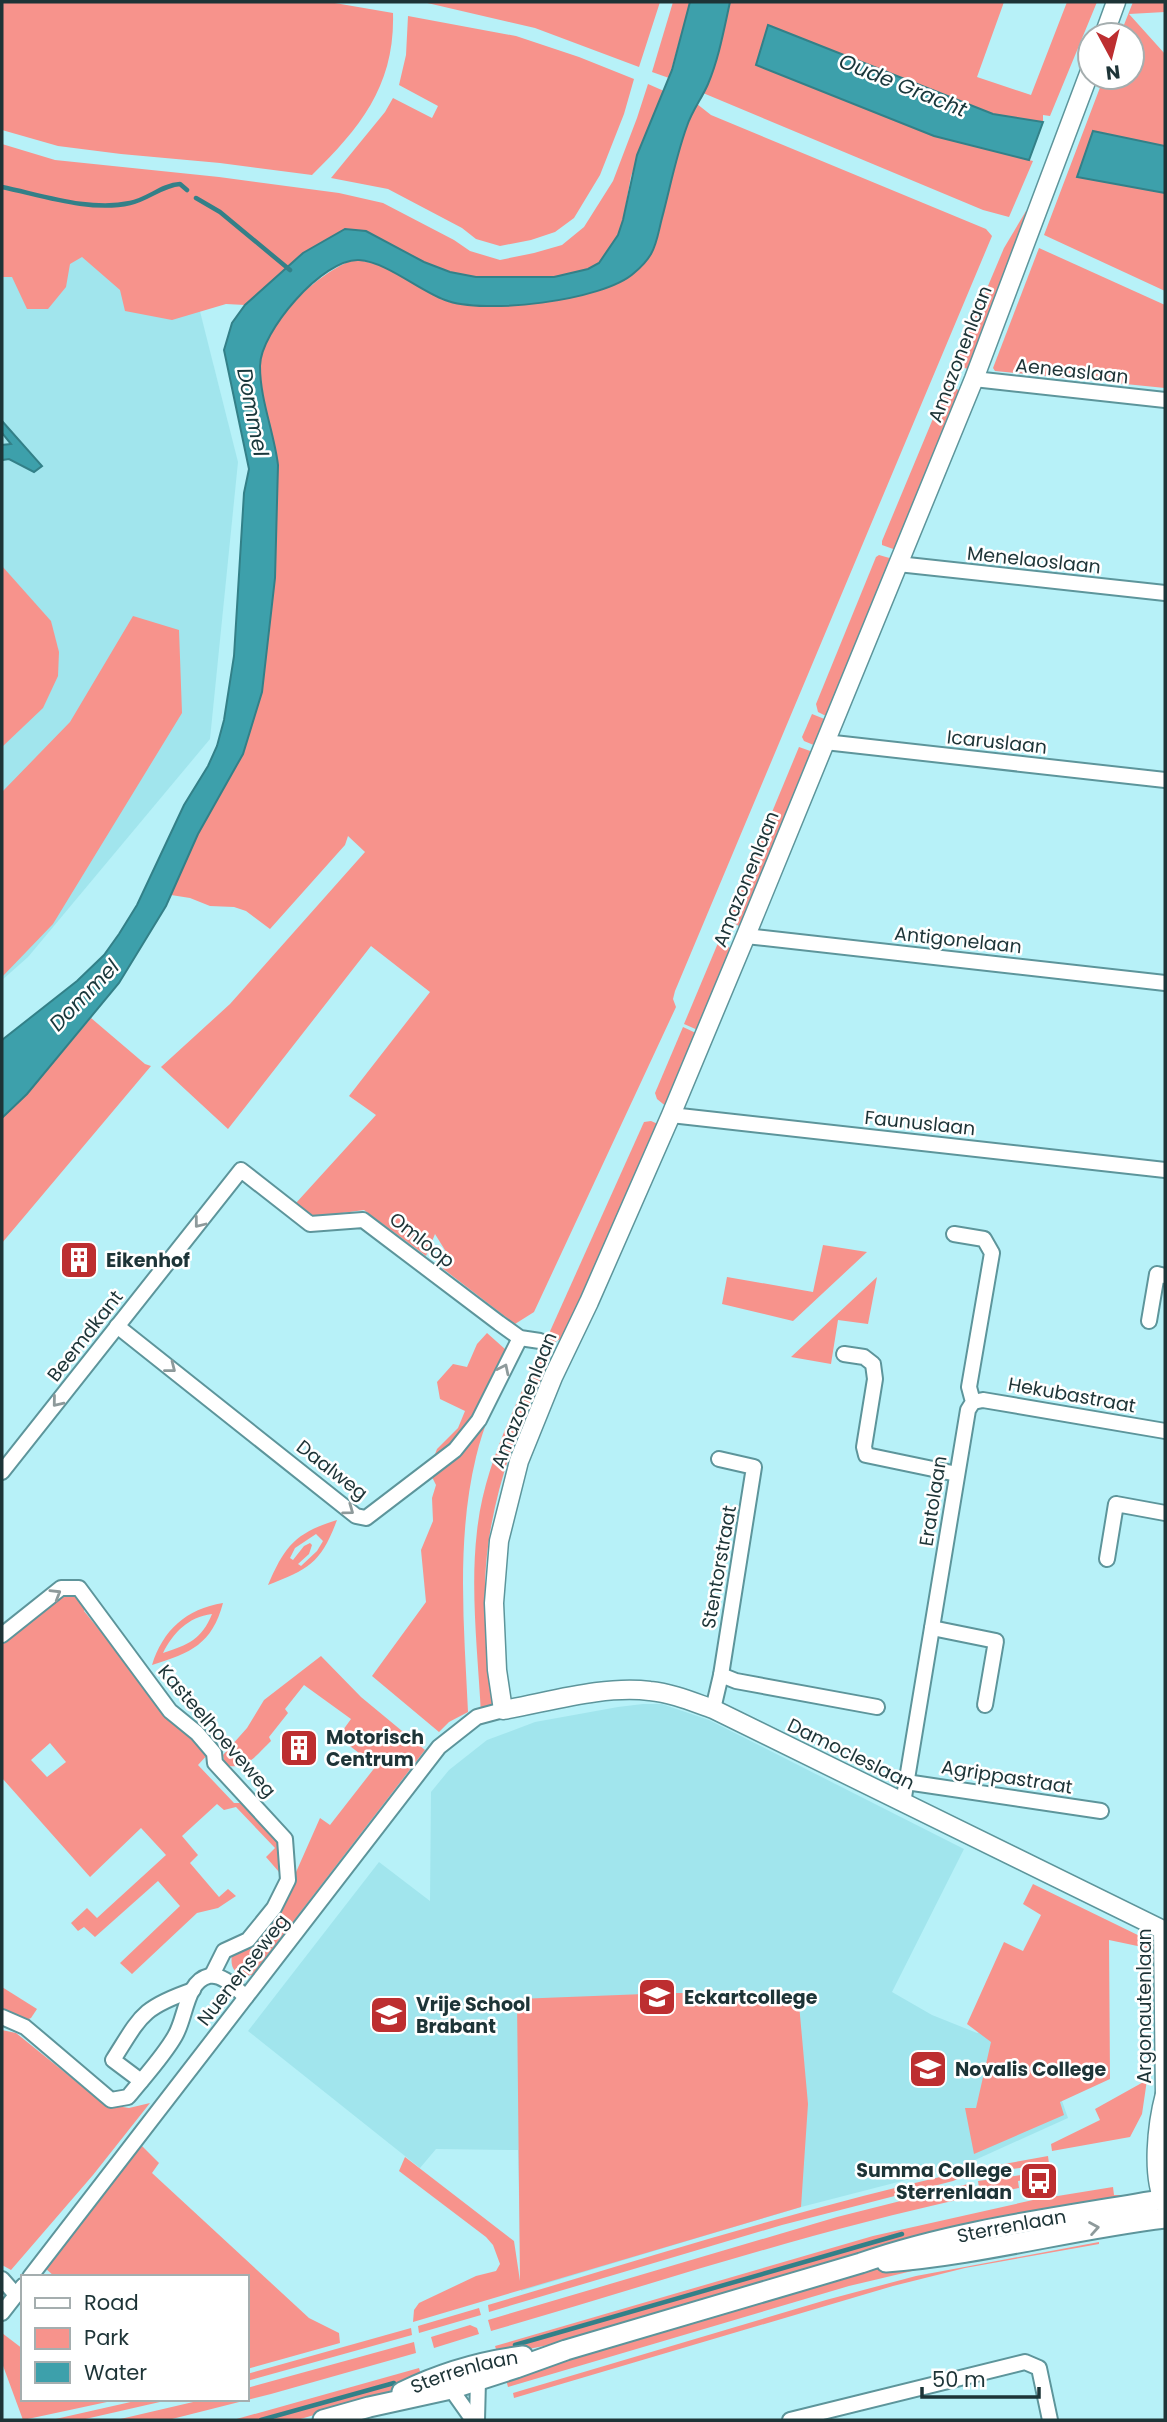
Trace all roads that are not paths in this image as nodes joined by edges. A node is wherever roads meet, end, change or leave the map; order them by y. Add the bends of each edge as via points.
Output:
1 (1116, 2) edge
2 (1109, 21) edge
3 (1082, 91) edge
4 (974, 379) junction
5 (1165, 400) edge
6 (898, 564) junction
7 (1165, 593) edge
8 (825, 742) junction
9 (1165, 780) edge
10 (746, 936) junction
11 (1165, 983) edge
12 (671, 1115) junction
13 (241, 1170) joint
14 (1165, 1170) edge
15 (954, 1234) dead end
16 (1165, 1276) edge
17 (1149, 1321) dead end
18 (117, 1326) junction
19 (520, 1338) junction
20 (540, 1340) dead end
21 (844, 1354) dead end
22 (973, 1402) junction
23 (1165, 1431) edge
24 (719, 1459) dead end
25 (2, 1472) edge
26 (957, 1474) junction
27 (1165, 1513) edge
28 (1107, 1559) dead end
29 (932, 1628) junction
30 (2, 1635) edge
31 (721, 1675) junction
32 (985, 1705) dead end
33 (877, 1707) dead end
34 (713, 1709) junction
35 (503, 1710) junction
36 (906, 1782) junction
37 (903, 1802) junction
38 (1101, 1811) dead end
39 (1164, 1924) edge
40 (212, 1975) junction
41 (192, 1990) junction
42 (246, 1997) junction
43 (2, 2017) edge
44 (141, 2081) junction
45 (1165, 2095) edge
46 (1165, 2205) edge
47 (32, 2275) edge
48 (2, 2279) edge
49 (19, 2291) edge
50 (2, 2313) edge
51 (566, 2350) junction
52 (478, 2380) junction
53 (451, 2389) junction
54 (369, 2407) junction
55 (323, 2420) edge
56 (475, 2420) edge
57 (790, 2420) edge
58 (1050, 2420) edge

1 - 2 street
3 - 4 street, Amazonenlaan
4 - 5 street, Aeneaslaan
4 - 6 street, Amazonenlaan
6 - 7 street, Menelaoslaan
6 - 8 street, Amazonenlaan
8 - 9 street, Icaruslaan
8 - 10 street, Amazonenlaan
10 - 11 street, Antigonelaan
10 - 12 street, Amazonenlaan
12 - 14 street, Faunuslaan
12 - 35 street, Amazonenlaan via 519,1461 499,1541 494,1603
13 -> 18 street, Beemdkant
13 - 19 street, Omloop via 310,1224 363,1220
15 - 22 street, Eratolaan via 984,1239 992,1253 969,1387
16 - 17 street via 1157,1275
18 -> 19 street, Daalweg via 356,1516 366,1518 456,1450 479,1420
18 -> 25 street, Beemdkant
19 - 20 street, Omloop
21 - 26 street via 864,1357 873,1364 866,1455
22 - 23 street, Hekubastraat
22 - 26 street, Eratolaan
24 - 31 street, Stentorstraat via 754,1467
26 - 29 street, Eratolaan
27 - 28 street via 1116,1504
29 - 32 street via 996,1641
29 - 36 street, Eratolaan
30 -> 40 street, Kasteelhoeveweg via 61,1588 79,1588 170,1711 197,1733 214,1753 215,1763 285,1839 288,1880 274,1908 248,1940 224,1951
31 - 33 street
31 - 34 street, Stentorstraat
34 - 35 street, Damocleslaan via 649,1690 612,1690
34 - 37 street, Damocleslaan
35 - 42 street, Nuenenseweg via 477,1717 439,1747
36 - 37 street, Eratolaan
36 - 38 street, Agrippastraat
37 - 39 street, Damocleslaan
39 - 45 street, Argonautenlaan
40 - 41 street, Kasteelhoeveweg
40 - 42 street
41 - 44 street via 176,2035
41 - 44 street, Kasteelhoeveweg via 154,2005 142,2015 113,2060
42 - 47 street, Nuenenseweg
43 - 44 street via 25,2027 111,2100 128,2097
45 - 46 street, Argonautenlaan via 1157,2132
46 - 51 main road, Sterrenlaan via 908,2247
48 - 49 street
49 - 50 street
51 - 52 main road, Sterrenlaan
51 - 54 main road, Sterrenlaan via 490,2362 432,2378
52 - 53 main road, Sterrenlaan
52 - 56 street
53 - 54 main road, Sterrenlaan
53 - 56 street
54 - 55 main road, Sterrenlaan
57 - 58 street via 1025,2362 1039,2368

